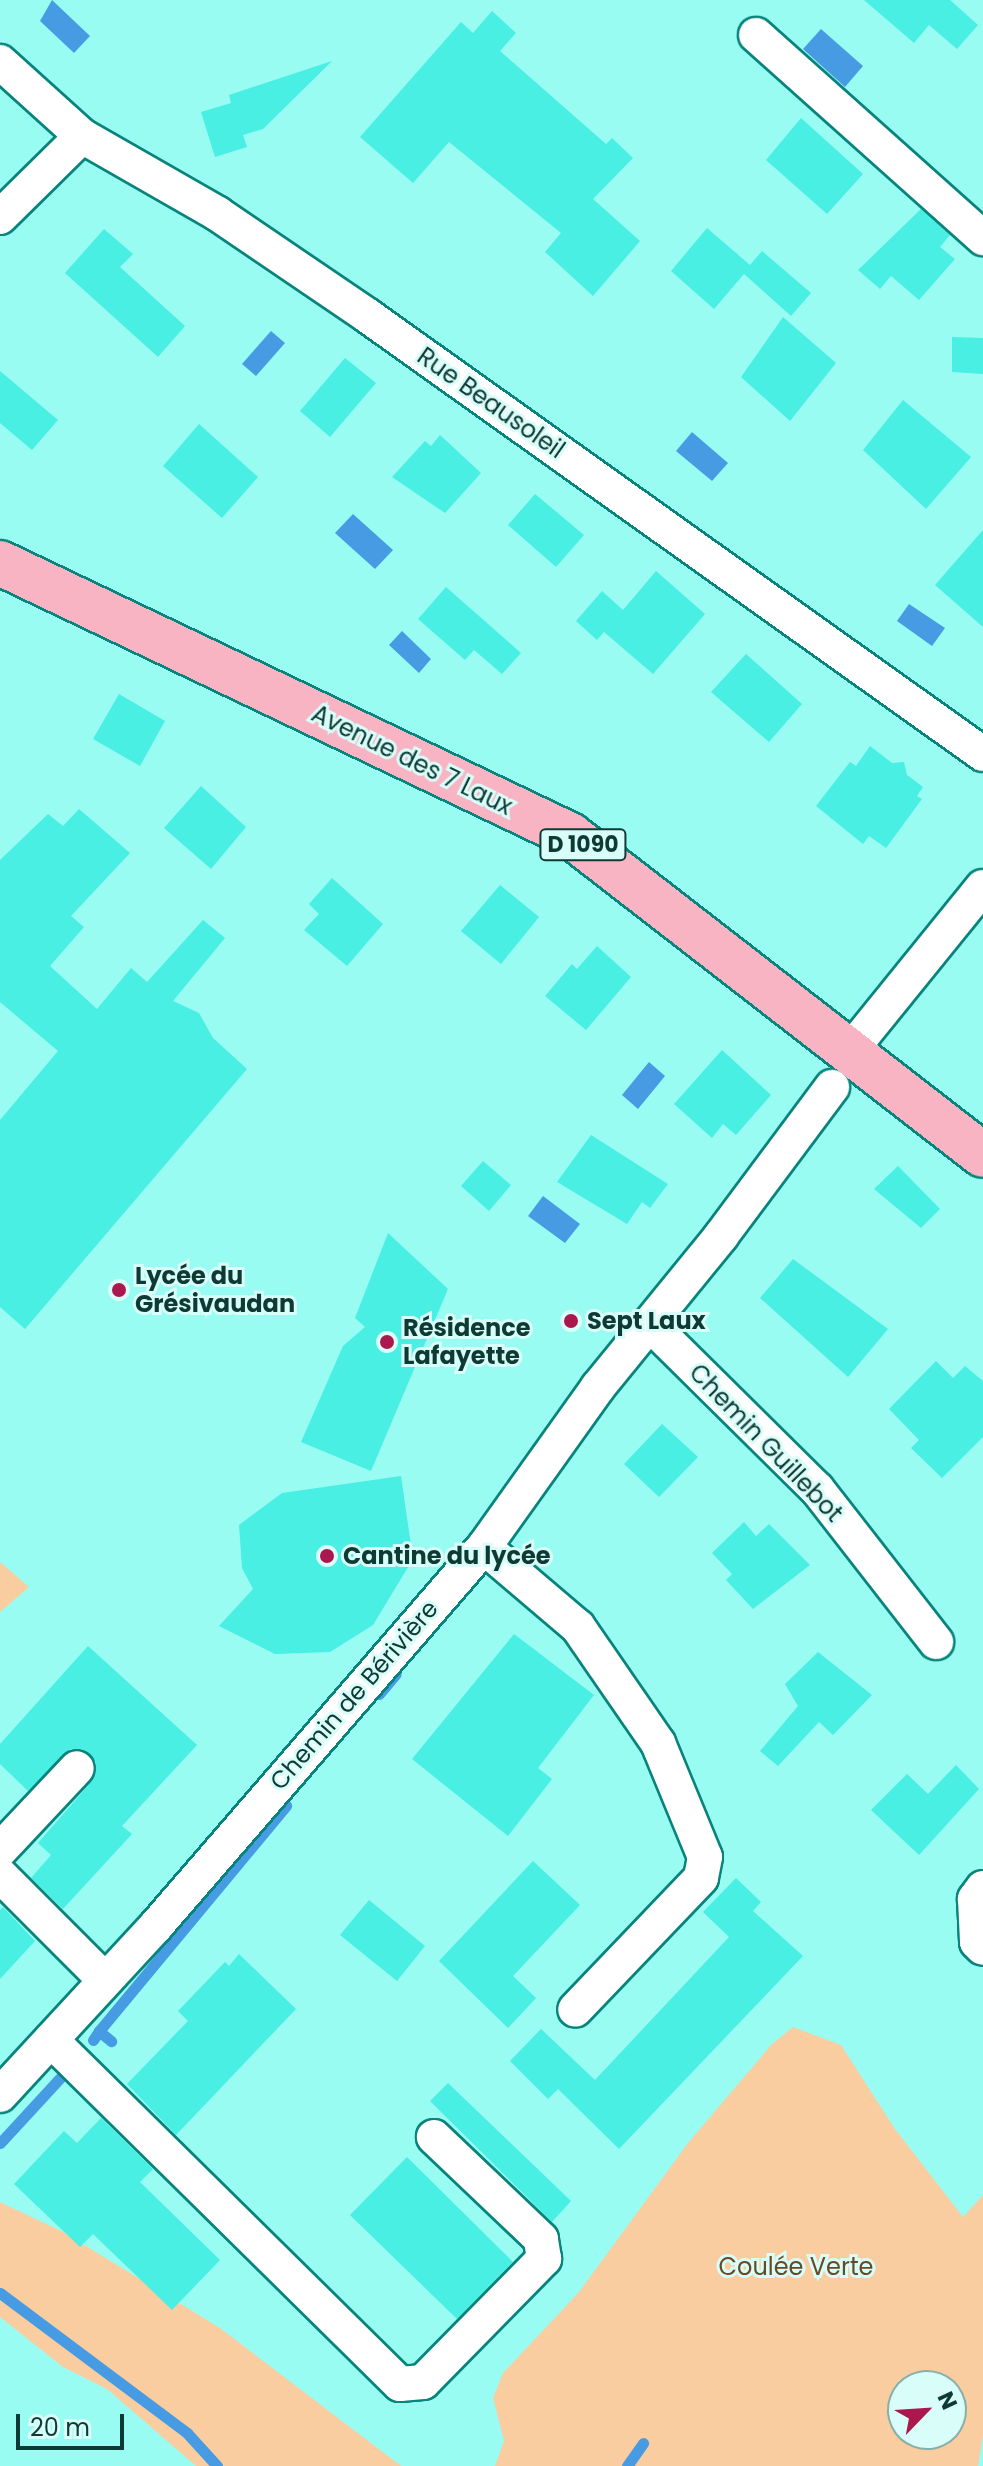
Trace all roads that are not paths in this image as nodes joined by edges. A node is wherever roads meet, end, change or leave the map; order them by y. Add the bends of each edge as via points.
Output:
1 (756, 35) dead end
2 (0, 62) edge
3 (82, 136) junction
4 (0, 217) edge
5 (983, 238) edge
6 (0, 563) edge
7 (983, 754) edge
8 (983, 887) edge
9 (841, 1069) junction
10 (983, 1155) edge
11 (651, 1325) junction
12 (484, 1547) junction
13 (936, 1642) dead end
14 (77, 1768) dead end
15 (0, 1850) edge
16 (0, 1875) edge
17 (983, 1888) edge
18 (983, 1948) edge
19 (105, 1980) junction
20 (575, 2010) dead end
21 (51, 2040) junction
22 (0, 2095) edge
23 (434, 2137) dead end

1 - 5 street
2 - 3 street, Rue Beausoleil
3 - 4 street
3 - 7 street, Rue Beausoleil via 218,214 368,316
6 - 9 main road, Avenue des 7 Laux / D 1090 via 570,835
8 - 9 street, Chemin de Bérivière
9 - 10 main road, Avenue des 7 Laux / D 1090
9 - 11 street, Chemin de Bérivière
11 - 12 street, Chemin de Bérivière via 598,1387
11 - 13 street, Chemin Guillebot via 817,1489
12 - 19 street, Chemin de Bérivière
12 - 20 street via 578,1627 658,1743 705,1857 701,1878
14 - 15 street
16 - 19 street
17 - 18 street via 975,1899 977,1942
19 - 21 street, Chemin de Bérivière
21 - 22 street, Chemin de Bérivière
21 - 23 street via 400,2384 423,2382 544,2259 541,2239

